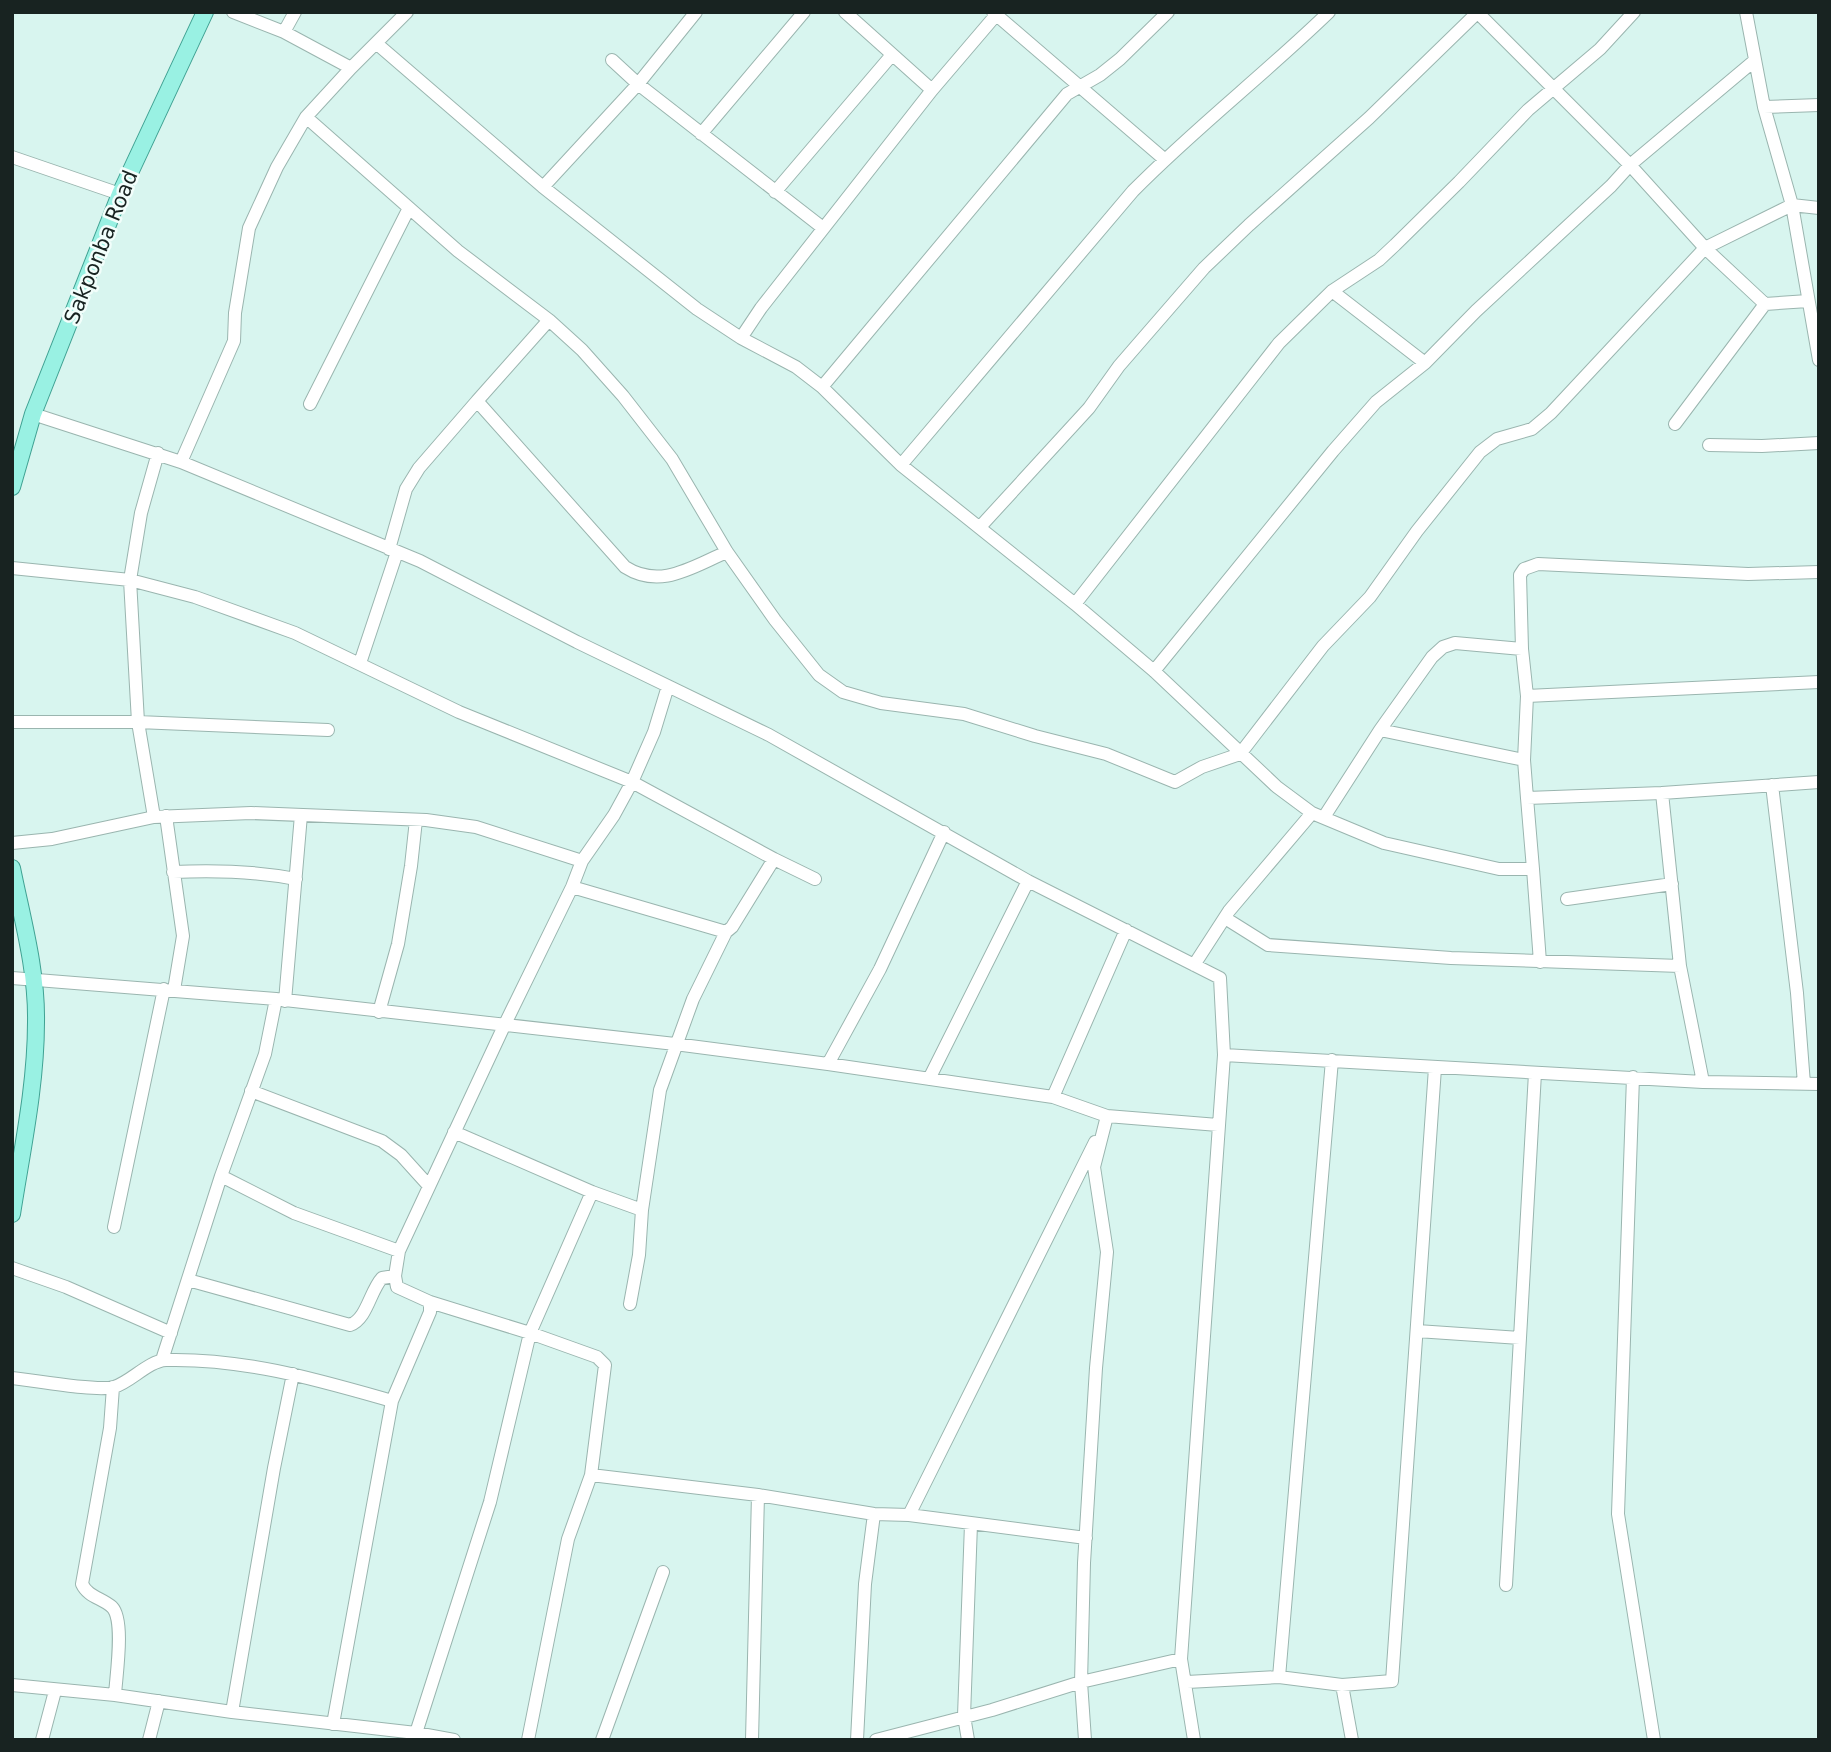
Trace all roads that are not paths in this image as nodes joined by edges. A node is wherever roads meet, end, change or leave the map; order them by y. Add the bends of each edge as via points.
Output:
1 (205, 12) edge
2 (233, 12) edge
3 (295, 12) edge
4 (407, 12) edge
5 (696, 12) edge
6 (804, 12) edge
7 (845, 12) edge
8 (1168, 12) edge
9 (1329, 12) edge
10 (1477, 12) edge
11 (1634, 12) edge
12 (1746, 12) edge
13 (1002, 15) edge
14 (284, 32) junction
15 (376, 43) junction
16 (891, 56) junction
17 (612, 60) dead end
18 (1754, 61) junction
19 (351, 68) junction
20 (638, 84) junction
21 (1079, 86) junction
22 (1555, 87) junction
23 (932, 90) junction
24 (1819, 105) edge
25 (1765, 107) junction
26 (306, 117) junction
27 (701, 134) junction
28 (12, 157) edge
29 (1164, 159) junction
30 (1630, 165) junction
31 (543, 187) junction
32 (775, 192) junction
33 (120, 194) junction
34 (1792, 205) junction
35 (409, 208) junction
36 (1819, 208) edge
37 (823, 228) junction
38 (1705, 248) junction
39 (1332, 291) junction
40 (1808, 302) junction
41 (1765, 304) junction
42 (549, 320) junction
43 (1816, 326) edge
44 (741, 338) junction
45 (1819, 360) edge
46 (1425, 363) junction
47 (822, 387) junction
48 (477, 401) junction
49 (310, 404) dead end
50 (33, 414) junction
51 (1675, 425) dead end
52 (1819, 443) edge
53 (1709, 444) dead end
54 (17, 446) edge
55 (158, 453) junction
56 (181, 462) junction
57 (901, 465) junction
58 (12, 487) edge
59 (980, 527) junction
60 (393, 550) junction
61 (727, 552) junction
62 (12, 568) edge
63 (1819, 572) edge
64 (130, 580) junction
65 (1075, 604) junction
66 (1522, 649) junction
67 (360, 663) junction
68 (1154, 671) junction
69 (1819, 682) edge
70 (668, 686) junction
71 (1527, 696) junction
72 (12, 722) edge
73 (138, 722) junction
74 (328, 730) dead end
75 (1380, 730) junction
76 (1240, 754) junction
77 (1524, 760) junction
78 (632, 782) junction
79 (1819, 782) edge
80 (1772, 786) junction
81 (1662, 793) junction
82 (1527, 798) junction
83 (301, 815) junction
84 (1318, 815) junction
85 (160, 817) junction
86 (416, 820) junction
87 (944, 832) junction
88 (12, 843) edge
89 (774, 859) junction
90 (582, 861) junction
91 (12, 868) edge
92 (1533, 869) junction
93 (173, 872) junction
94 (296, 879) junction
95 (815, 879) dead end
96 (1028, 881) junction
97 (1672, 884) junction
98 (572, 887) junction
99 (1567, 899) dead end
100 (1225, 918) junction
101 (1126, 930) junction
102 (726, 932) junction
103 (1540, 962) junction
104 (1194, 965) junction
105 (1680, 966) junction
106 (12, 978) edge
107 (34, 978) junction
108 (169, 990) junction
109 (280, 1000) junction
110 (379, 1012) junction
111 (504, 1026) junction
112 (675, 1044) junction
113 (1224, 1055) junction
114 (1332, 1060) junction
115 (828, 1063) junction
116 (1435, 1068) junction
117 (1535, 1073) junction
118 (1633, 1077) junction
119 (929, 1079) junction
120 (1703, 1082) junction
121 (1804, 1084) junction
122 (1819, 1084) edge
123 (251, 1091) junction
124 (1053, 1097) junction
125 (1107, 1116) junction
126 (1218, 1125) junction
127 (454, 1132) junction
128 (17, 1145) edge
129 (221, 1176) junction
130 (429, 1186) junction
131 (592, 1192) junction
132 (642, 1210) junction
133 (12, 1214) edge
134 (114, 1227) dead end
135 (399, 1251) junction
136 (12, 1268) edge
137 (395, 1276) junction
138 (188, 1280) junction
139 (430, 1302) junction
140 (630, 1304) dead end
141 (1417, 1331) junction
142 (170, 1332) junction
143 (530, 1333) junction
144 (1520, 1338) junction
145 (162, 1360) junction
146 (293, 1374) junction
147 (12, 1378) edge
148 (113, 1387) junction
149 (392, 1401) junction
150 (591, 1475) junction
151 (758, 1495) junction
152 (874, 1514) junction
153 (909, 1515) junction
154 (971, 1524) junction
155 (1086, 1538) junction
156 (663, 1572) dead end
157 (1506, 1585) dead end
158 (1181, 1660) junction
159 (1279, 1677) junction
160 (1081, 1682) junction
161 (1186, 1682) junction
162 (12, 1685) edge
163 (1342, 1685) junction
164 (55, 1691) junction
165 (115, 1695) junction
166 (159, 1700) junction
167 (232, 1712) junction
168 (964, 1716) junction
169 (333, 1724) junction
170 (416, 1733) junction
171 (41, 1740) edge
172 (149, 1740) edge
173 (454, 1740) edge
174 (527, 1740) edge
175 (602, 1740) edge
176 (752, 1740) edge
177 (857, 1740) edge
178 (876, 1740) edge
179 (968, 1740) edge
180 (1084, 1740) edge
181 (1194, 1740) edge
182 (1352, 1740) edge
183 (1654, 1740) edge

1 - 33 main road, Sakponba Road
2 - 14 street
3 - 14 street
4 - 15 street
5 - 20 street
6 - 27 street
7 - 16 street
8 - 21 street via 1120,59
9 - 29 street
10 - 22 street
10 - 59 street via 1204,268 1089,408
11 - 22 street
12 - 18 street
13 - 21 street
13 - 23 street
14 - 19 street
15 - 19 street
15 - 31 street
16 - 23 street
16 - 32 street
17 - 20 street
18 - 25 street
18 - 30 street
19 - 26 street
20 - 27 street
20 - 31 street
21 - 29 street
21 - 47 street via 1067,94
22 - 30 street
22 - 39 street via 1379,260
23 - 37 street
24 - 25 street
25 - 34 street
26 - 35 street
26 - 56 street via 249,228 234,341
27 - 32 street
28 - 33 street
29 - 57 street
30 - 38 street
30 - 46 street
31 - 44 street via 696,309
32 - 37 street
33 - 50 main road, Sakponba Road
34 - 36 street
34 - 38 street
34 - 40 street
35 - 42 street
35 - 49 street
37 - 44 street
38 - 41 street
38 - 76 street via 1550,413 1532,429 1497,439 1480,452 1370,597 1323,646
39 - 46 street
39 - 65 street via 1279,343
40 - 41 street
40 - 43 street
41 - 51 street
42 - 48 street
42 - 61 street via 582,350 673,459
43 - 45 street
44 - 47 street via 796,367
46 - 68 street via 1376,402
47 - 57 street
48 - 60 street via 406,489
48 - 61 street via 625,567 642,576 666,577
50 - 54 main road, Sakponba Road
50 - 55 street
52 - 53 street
54 - 58 main road, Sakponba Road
55 - 56 street
55 - 64 street via 141,513
56 - 60 street
57 - 59 street
59 - 65 street
60 - 67 street
60 - 70 street
61 - 76 street via 819,675 843,692 881,703 964,714 1106,754 1175,782
62 - 64 street
63 - 66 street via 1748,574 1538,564 1520,575
64 - 67 street via 195,597 295,633
64 - 73 street
65 - 68 street
66 - 71 street
66 - 75 street via 1455,643 1443,647
67 - 78 street via 459,712
68 - 76 street
69 - 71 street
70 - 78 street
70 - 87 street via 769,735
71 - 77 street
72 - 73 street
73 - 74 street
73 - 85 street
75 - 77 street
75 - 84 street
76 - 84 street
77 - 82 street
78 - 89 street
78 - 90 street
79 - 80 street
80 - 81 street
80 - 121 street
81 - 82 street
81 - 97 street
82 - 92 street
83 - 85 street
83 - 86 street
83 - 94 street
84 - 92 street via 1384,843 1500,869
84 - 100 street
85 - 88 street
85 - 93 street
86 - 90 street via 476,827
86 - 110 street via 398,944
87 - 96 street
87 - 115 street via 880,969
89 - 95 street
89 - 102 street
90 - 98 street
91 - 107 main road
92 - 103 street
93 - 94 street via 220,870
93 - 108 street via 183,936
94 - 109 street
96 - 101 street
96 - 119 street
97 - 99 street
97 - 105 street
98 - 102 street
98 - 111 street
100 - 103 street via 1268,945
100 - 104 street
101 - 104 street
101 - 124 street
102 - 112 street
103 - 105 street
104 - 113 street via 1220,978
105 - 120 street
106 - 107 street
107 - 108 street
107 - 128 main road via 33,1077
108 - 109 street
108 - 134 street
109 - 110 street
109 - 123 street
110 - 111 street
111 - 112 street
111 - 127 street
112 - 115 street
112 - 132 street via 660,1090
113 - 114 street
113 - 126 street
114 - 116 street
114 - 159 street
115 - 119 street
116 - 117 street
116 - 141 street
117 - 118 street
117 - 144 street
118 - 120 street
118 - 183 street via 1618,1514
119 - 124 street
120 - 121 street
121 - 122 street
123 - 129 street
123 - 130 street via 382,1141
124 - 125 street
125 - 126 street
125 - 153 street
125 - 155 street via 1094,1167 1107,1252
126 - 158 street
127 - 130 street
127 - 131 street
128 - 133 main road
129 - 135 street via 295,1213
129 - 138 street
130 - 135 street
131 - 132 street
131 - 143 street
132 - 140 street
135 - 137 street
136 - 142 street
137 - 138 street via 382,1278 375,1285 359,1319 350,1325
137 - 139 street via 397,1287
138 - 142 street
139 - 143 street
139 - 149 street
141 - 144 street
141 - 163 street via 1392,1681
142 - 145 street
143 - 150 street via 605,1364
143 - 170 street via 490,1502
144 - 157 street
145 - 146 street via 248,1364
145 - 148 street
146 - 149 street
146 - 167 street
147 - 148 street
148 - 165 street via 82,1584 117,1615
149 - 169 street
150 - 151 street
150 - 174 street via 568,1539
151 - 152 street
151 - 176 street
152 - 153 street
152 - 177 street via 864,1584
153 - 154 street
154 - 155 street
154 - 168 street
155 - 160 street
156 - 175 street
158 - 160 street
158 - 161 street
159 - 161 street
159 - 163 street
160 - 168 street
160 - 180 street
161 - 181 street
162 - 164 street
163 - 182 street
164 - 165 street
164 - 171 street
165 - 166 street
166 - 167 street
166 - 172 street
167 - 169 street
168 - 178 street
168 - 179 street
169 - 170 street
170 - 173 street

